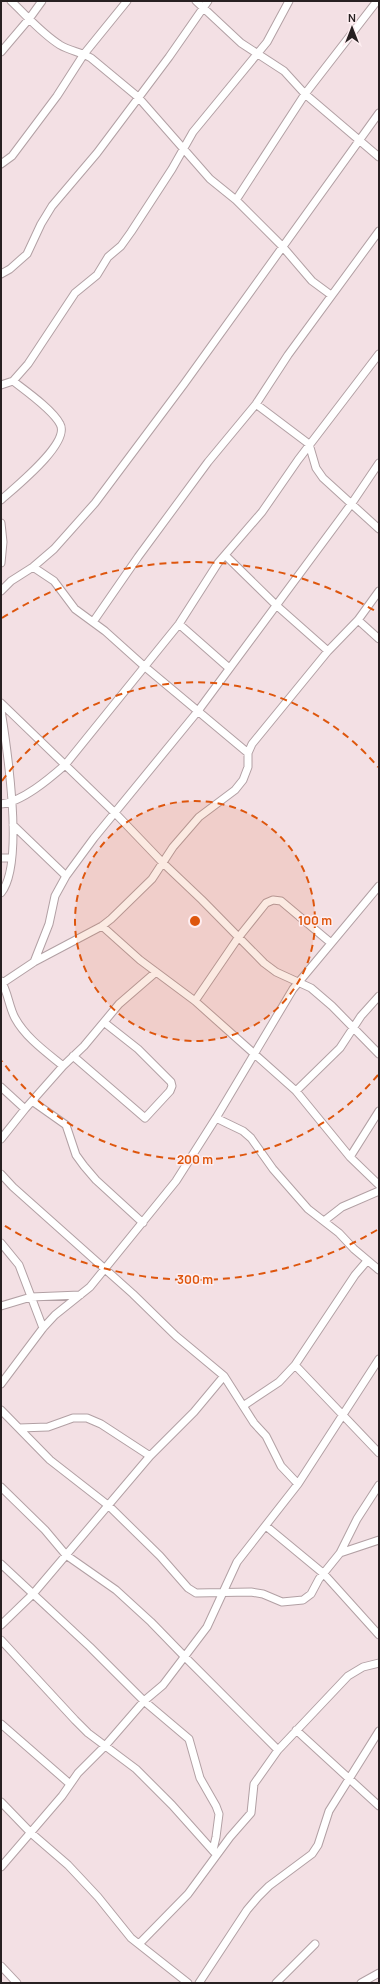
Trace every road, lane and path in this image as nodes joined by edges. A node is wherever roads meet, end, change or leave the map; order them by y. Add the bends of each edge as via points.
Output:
1 (11, 1) edge
2 (42, 1) edge
3 (127, 1) edge
4 (196, 1) edge
5 (208, 1) edge
6 (289, 1) edge
7 (377, 1) edge
8 (203, 9) junction
9 (29, 19) junction
10 (1, 52) edge
11 (84, 54) junction
12 (258, 54) junction
13 (305, 94) junction
14 (138, 96) junction
15 (379, 112) edge
16 (359, 140) junction
17 (184, 150) junction
18 (379, 157) edge
19 (1, 164) edge
20 (236, 200) junction
21 (379, 231) edge
22 (282, 246) junction
23 (1, 274) edge
24 (331, 296) junction
25 (379, 354) edge
26 (13, 381) junction
27 (1, 385) edge
28 (256, 404) junction
29 (309, 444) junction
30 (379, 463) edge
31 (1, 500) edge
32 (352, 503) junction
33 (1, 523) edge
34 (379, 529) edge
35 (225, 555) junction
36 (1, 560) edge
37 (33, 567) junction
38 (379, 590) edge
39 (1, 591) edge
40 (276, 604) junction
41 (358, 620) junction
42 (93, 622) junction
43 (179, 624) junction
44 (379, 639) edge
45 (328, 651) junction
46 (144, 666) junction
47 (230, 668) junction
48 (1, 703) edge
49 (1, 710) edge
50 (198, 711) junction
51 (4, 744) edge
52 (248, 753) junction
53 (65, 765) junction
54 (12, 803) junction
55 (1, 804) edge
56 (116, 814) junction
57 (13, 825) junction
58 (1, 858) edge
59 (11, 858) junction
60 (163, 864) junction
61 (66, 876) junction
62 (379, 886) edge
63 (1, 893) edge
64 (102, 926) junction
65 (238, 938) junction
66 (331, 943) junction
67 (34, 962) junction
68 (156, 972) junction
69 (298, 981) junction
70 (1, 982) edge
71 (379, 996) edge
72 (195, 1001) junction
73 (105, 1023) junction
74 (354, 1028) junction
75 (254, 1054) junction
76 (379, 1054) edge
77 (73, 1056) junction
78 (63, 1066) junction
79 (1, 1087) edge
80 (296, 1091) junction
81 (32, 1101) junction
82 (25, 1109) junction
83 (379, 1111) edge
84 (216, 1118) junction
85 (1, 1139) edge
86 (350, 1157) junction
87 (1, 1174) edge
88 (379, 1185) edge
89 (379, 1191) edge
90 (324, 1222) junction
91 (143, 1223) junction
92 (1, 1243) edge
93 (367, 1261) junction
94 (104, 1268) junction
95 (379, 1270) edge
96 (80, 1296) junction
97 (31, 1297) junction
98 (1, 1306) edge
99 (43, 1328) junction
100 (379, 1360) edge
101 (295, 1365) junction
102 (224, 1376) junction
103 (1, 1384) edge
104 (243, 1406) junction
105 (1, 1410) edge
106 (341, 1415) junction
107 (19, 1428) junction
108 (379, 1453) edge
109 (150, 1456) junction
110 (298, 1484) junction
111 (379, 1485) edge
112 (1, 1487) edge
113 (109, 1506) junction
114 (266, 1526) junction
115 (379, 1540) edge
116 (340, 1553) junction
117 (66, 1555) junction
118 (1, 1564) edge
119 (324, 1574) junction
120 (223, 1591) junction
121 (33, 1594) junction
122 (1, 1625) edge
123 (379, 1635) edge
124 (1, 1640) edge
125 (185, 1658) junction
126 (379, 1663) edge
127 (144, 1701) junction
128 (1, 1724) edge
129 (296, 1730) junction
130 (379, 1731) edge
131 (105, 1746) junction
132 (278, 1750) junction
133 (350, 1779) junction
134 (70, 1784) junction
135 (1, 1802) edge
136 (379, 1806) edge
137 (31, 1833) junction
138 (214, 1853) junction
139 (1, 1867) edge
140 (139, 1944) junction
141 (315, 1944) dead end
142 (1, 1966) edge
143 (379, 1973) edge
144 (17, 1983) edge
145 (188, 1983) edge
146 (198, 1983) edge
147 (276, 1983) edge
148 (361, 1983) edge

1 - 9 street
2 - 9 street
3 - 11 street
4 - 8 street
5 - 8 street
6 - 12 street via 277,27
7 - 13 street
8 - 12 street via 241,43
8 - 14 street
9 - 10 street
9 - 11 street via 59,44
11 - 14 street
11 - 19 street via 12,156
12 - 13 street via 284,71
12 - 17 street via 204,117
13 - 16 street
13 - 20 street
14 - 17 street
14 - 23 street via 88,164 52,206 26,254
15 - 16 street
16 - 18 street
16 - 22 street
17 - 20 street via 210,179
17 - 26 street via 128,237 91,281 75,293 28,364
20 - 22 street
21 - 24 street
22 - 24 street via 312,281
22 - 37 street via 95,503 54,549
24 - 28 street
25 - 29 street
26 - 27 street
26 - 31 street via 41,403 61,424 62,431 53,450
28 - 29 street
28 - 42 street via 208,462
29 - 32 street via 316,468 323,478
29 - 35 street via 262,512
30 - 32 street
32 - 34 street
32 - 40 street
33 - 36 street
35 - 40 street
35 - 43 street
37 - 39 street via 22,572
37 - 42 street via 54,581 75,609
38 - 41 street
40 - 45 street
40 - 47 street
41 - 44 street
41 - 45 street
42 - 46 street
43 - 46 street
43 - 47 street
45 - 52 street via 257,736
46 - 50 street
46 - 53 street
47 - 50 street
48 - 53 street
49 - 51 street
50 - 52 street
50 - 56 street
51 - 54 street via 10,770
52 - 60 street via 248,767 243,780 235,790 199,817 173,847
53 - 54 street
53 - 56 street
54 - 55 street
54 - 57 street
56 - 60 street
56 - 61 street via 94,838
57 - 59 street
57 - 61 street
58 - 59 street
59 - 63 street via 8,880
60 - 64 street via 152,879
60 - 65 street
61 - 67 street via 56,896 49,924
62 - 66 street
64 - 67 street
64 - 68 street
65 - 66 street via 266,903 273,900 281,901
65 - 69 street via 276,972
65 - 72 street
66 - 69 street
67 - 70 street
68 - 72 street
68 - 73 street via 119,1004
69 - 74 street via 311,988
69 - 75 street
70 - 78 street via 14,1017 24,1031
71 - 74 street
72 - 75 street
73 - 77 street
73 - 77 street via 171,1082 170,1091 156,1107 145,1118
74 - 76 street
74 - 80 street via 340,1048
75 - 80 street
75 - 84 street
77 - 78 street
78 - 81 street
79 - 82 street
80 - 86 street
81 - 82 street
81 - 91 street via 66,1125 76,1155 84,1166
82 - 85 street
83 - 86 street
84 - 90 street via 243,1131 251,1138 290,1190
84 - 91 street via 190,1160
86 - 88 street
87 - 94 street
89 - 90 street via 342,1207
90 - 93 street
91 - 94 street
92 - 97 street via 19,1265
93 - 95 street
93 - 101 street
94 - 96 street
94 - 102 street via 176,1336
96 - 97 street
96 - 99 street
97 - 98 street
97 - 99 street
99 - 103 street
100 - 106 street
101 - 104 street via 279,1382
101 - 106 street
102 - 104 street
102 - 109 street
104 - 110 street via 266,1436 281,1466
105 - 107 street
106 - 108 street
106 - 110 street via 331,1435
107 - 109 street via 48,1427 73,1418 87,1418 101,1424
107 - 113 street via 50,1460
109 - 113 street
110 - 114 street
111 - 116 street via 357,1519
112 - 117 street via 45,1530
113 - 117 street
113 - 120 street via 191,1591
114 - 119 street
114 - 120 street via 237,1562
115 - 116 street
116 - 119 street
117 - 121 street
117 - 125 street via 116,1590
118 - 121 street
119 - 120 street via 311,1594 297,1602 282,1602 263,1594
119 - 123 street
120 - 125 street via 207,1627
121 - 122 street
121 - 127 street
124 - 131 street via 75,1720
125 - 127 street via 163,1685
125 - 132 street
126 - 129 street via 364,1667 348,1676
127 - 131 street
127 - 138 street via 189,1739 200,1778 219,1814
128 - 134 street
129 - 132 street
129 - 133 street
130 - 133 street
131 - 134 street
131 - 138 street via 136,1769
132 - 138 street via 254,1784 251,1813
133 - 136 street
133 - 146 street via 326,1816 318,1845 312,1854 258,1897
134 - 137 street
135 - 137 street
137 - 139 street
137 - 140 street via 68,1865 98,1897 121,1927
138 - 140 street via 188,1894
140 - 145 street
141 - 147 street
142 - 144 street
143 - 148 street

